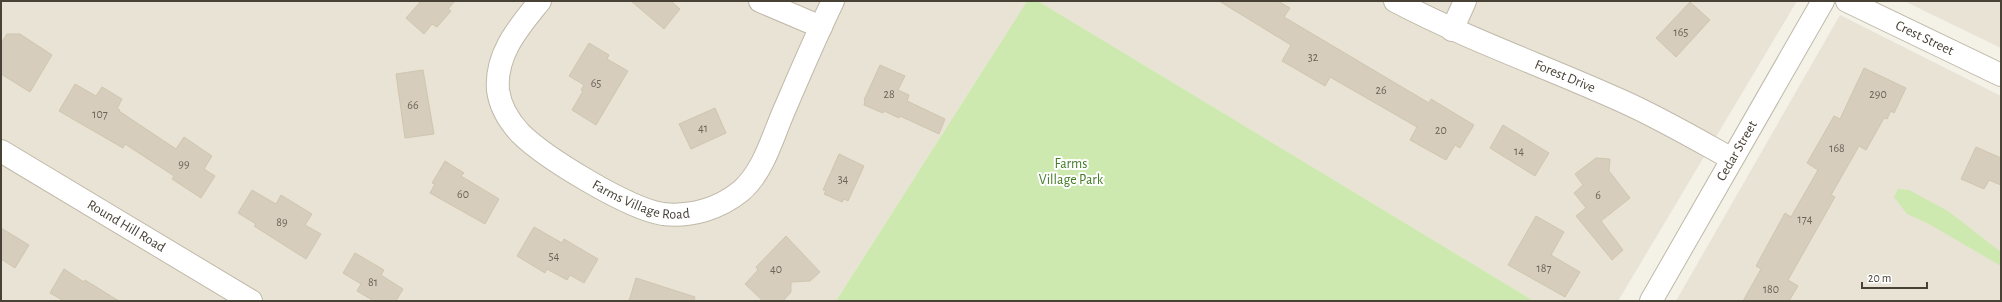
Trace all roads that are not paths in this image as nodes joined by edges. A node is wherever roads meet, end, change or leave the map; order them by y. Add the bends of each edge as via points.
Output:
1 (540, 1) edge
2 (760, 1) edge
3 (833, 1) edge
4 (1395, 1) edge
5 (1465, 1) edge
6 (1822, 1) edge
7 (1847, 1) edge
8 (821, 26) junction
9 (1452, 30) junction
10 (2001, 75) edge
11 (1, 151) edge
12 (1732, 159) junction
13 (251, 301) edge
14 (1651, 301) edge

1 - 8 street, Farms Village Road via 510,39 501,59 498,90 507,117 536,146 587,179 636,207 670,214 691,214 709,209 736,194 750,180 767,151
2 - 8 street
3 - 8 street, Farms Village Road
4 - 9 street, Forest Drive
5 - 9 street
6 - 12 street, Cedar Street
7 - 10 street, Crest Street
9 - 12 street, Forest Drive via 1623,101
11 - 13 street, Round Hill Road
12 - 14 street, Cedar Street

